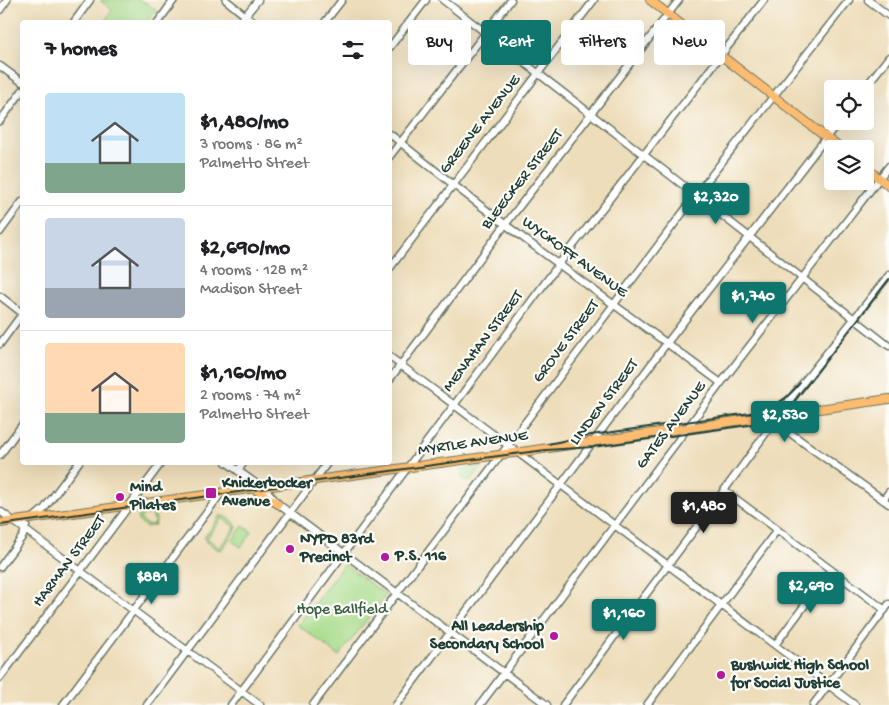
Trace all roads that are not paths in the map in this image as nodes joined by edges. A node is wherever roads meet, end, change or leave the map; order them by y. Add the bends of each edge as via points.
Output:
1 (7, 0) edge
2 (90, 0) edge
3 (174, 0) edge
4 (226, 0) edge
5 (258, 0) edge
6 (342, 0) edge
7 (426, 0) edge
8 (443, 0) edge
9 (511, 0) edge
10 (594, 0) edge
11 (650, 0) edge
12 (679, 0) edge
13 (764, 0) edge
14 (849, 0) edge
15 (868, 0) edge
16 (0, 10) edge
17 (668, 14) junction
18 (245, 16) junction
19 (889, 16) edge
20 (75, 20) edge
21 (159, 20) edge
22 (242, 20) edge
23 (251, 20) edge
24 (327, 20) edge
25 (496, 20) edge
26 (676, 20) edge
27 (481, 29) edge
28 (481, 39) edge
29 (392, 44) edge
30 (725, 50) edge
31 (889, 57) edge
32 (725, 58) edge
33 (527, 65) edge
34 (713, 65) edge
35 (0, 66) edge
36 (538, 74) junction
37 (871, 80) edge
38 (20, 81) edge
39 (20, 94) edge
40 (774, 96) junction
41 (591, 115) junction
42 (0, 121) edge
43 (832, 130) edge
44 (392, 136) edge
45 (827, 137) junction
46 (830, 140) edge
47 (400, 143) junction
48 (392, 153) edge
49 (644, 155) junction
50 (889, 166) edge
51 (874, 174) edge
52 (879, 178) junction
53 (452, 185) junction
54 (889, 186) edge
55 (696, 195) junction
56 (20, 205) edge
57 (505, 225) junction
58 (0, 232) edge
59 (749, 237) junction
60 (559, 264) junction
61 (392, 265) edge
62 (889, 275) edge
63 (802, 278) junction
64 (0, 296) edge
65 (613, 304) junction
66 (20, 311) edge
67 (20, 316) edge
68 (855, 319) junction
69 (667, 343) junction
70 (0, 344) edge
71 (889, 346) edge
72 (392, 358) edge
73 (401, 365) junction
74 (392, 376) edge
75 (721, 383) junction
76 (889, 399) edge
77 (454, 405) junction
78 (780, 415) junction
79 (767, 417) junction
80 (774, 422) junction
81 (20, 428) edge
82 (687, 428) junction
83 (594, 441) junction
84 (508, 445) junction
85 (518, 452) junction
86 (500, 454) junction
87 (0, 455) edge
88 (77, 465) edge
89 (160, 465) edge
90 (230, 465) edge
91 (242, 465) edge
92 (326, 465) edge
93 (408, 467) junction
94 (238, 471) junction
95 (315, 479) junction
96 (561, 485) junction
97 (257, 487) junction
98 (724, 490) junction
99 (222, 492) junction
100 (889, 492) edge
101 (886, 502) edge
102 (132, 504) junction
103 (278, 504) joint
104 (0, 511) edge
105 (290, 513) junction
106 (34, 518) junction
107 (13, 521) junction
108 (0, 523) edge
109 (615, 525) junction
110 (24, 529) junction
111 (777, 530) junction
112 (344, 553) junction
113 (668, 565) junction
114 (0, 567) edge
115 (831, 570) junction
116 (80, 571) junction
117 (397, 593) junction
118 (889, 604) edge
119 (721, 605) junction
120 (885, 610) junction
121 (134, 611) junction
122 (451, 633) junction
123 (775, 645) junction
124 (187, 651) junction
125 (504, 673) junction
126 (0, 678) edge
127 (828, 685) junction
128 (241, 691) junction
129 (63, 705) edge
130 (147, 705) edge
131 (231, 705) edge
132 (260, 705) edge
133 (313, 705) edge
134 (396, 705) edge
135 (480, 705) edge
136 (547, 705) edge
137 (563, 705) edge
138 (647, 705) edge
139 (813, 705) edge
140 (855, 705) edge

1 - 16 street
2 - 20 street
3 - 21 street
4 - 18 street
5 - 18 street
6 - 24 street
7 - 29 street
8 - 27 street
9 - 25 street
10 - 36 street, GREENE AVENUE
11 - 17 main road
12 - 17 street, BLEECKER STREET
13 - 30 street, MENAHAN STREET
14 - 40 street, GROVE STREET
15 - 19 street
17 - 26 main road
17 - 41 street, BLEECKER STREET
18 - 22 street
18 - 23 street
28 - 47 street
31 - 37 street
32 - 40 main road
33 - 36 street
34 - 49 street, MENAHAN STREET
35 - 38 street
36 - 41 street
36 - 53 street, GREENE AVENUE
39 - 42 street
40 - 45 main road
40 - 55 street, GROVE STREET
41 - 49 street
41 - 57 street, BLEECKER STREET
43 - 45 street, LINDEN STREET
44 - 47 street, WYCKOFF AVENUE
45 - 46 main road
45 - 59 street, LINDEN STREET
47 - 48 street
47 - 53 street, WYCKOFF AVENUE
49 - 55 street
49 - 60 street, MENAHAN STREET
50 - 52 street, GATES AVENUE
51 - 52 main road
52 - 54 main road
52 - 63 street, GATES AVENUE
53 - 57 street, WYCKOFF AVENUE
53 - 61 street, GREENE AVENUE
55 - 59 street
55 - 65 street, GROVE STREET
56 - 58 street
57 - 60 street, WYCKOFF AVENUE
57 - 73 street, BLEECKER STREET
59 - 63 street
59 - 69 street, LINDEN STREET
60 - 65 street, WYCKOFF AVENUE
60 - 77 street, MENAHAN STREET
62 - 68 street
63 - 68 street
63 - 75 street, GATES AVENUE
64 - 66 street
65 - 69 street, WYCKOFF AVENUE
65 - 84 street, GROVE STREET
67 - 70 street
68 - 71 street
68 - 78 street
69 - 75 street, WYCKOFF AVENUE
69 - 83 street, LINDEN STREET
72 - 73 street
73 - 74 street, BLEECKER STREET
73 - 77 street
75 - 82 street, GATES AVENUE
76 - 78 main road, MYRTLE AVENUE
77 - 84 street
77 - 93 street, MENAHAN STREET
78 - 79 main road, MYRTLE AVENUE
78 - 80 street
79 - 80 street
79 - 82 main road, MYRTLE AVENUE
80 - 98 street
80 - 101 street
81 - 87 street
82 - 83 main road, MYRTLE AVENUE
82 - 109 street, GATES AVENUE
83 - 85 main road, MYRTLE AVENUE
83 - 96 street, LINDEN STREET
84 - 85 street
84 - 86 street, GROVE STREET
85 - 86 main road, MYRTLE AVENUE
85 - 96 street
86 - 93 main road, MYRTLE AVENUE
86 - 117 street, GROVE STREET
88 - 106 street
89 - 102 street, HARMAN STREET
90 - 94 street
91 - 94 street
92 - 95 street
93 - 95 main road, MYRTLE AVENUE
93 - 112 street, MENAHAN STREET
94 - 97 street
95 - 97 main road, MYRTLE AVENUE
95 - 105 street
96 - 109 street
96 - 122 street, LINDEN STREET
97 - 99 main road, MYRTLE AVENUE
97 - 103 main road
98 - 111 street
98 - 113 street
99 - 102 main road, MYRTLE AVENUE
99 - 121 street
100 - 101 street
102 - 106 main road, MYRTLE AVENUE
102 - 116 street, HARMAN STREET
103 - 105 street
104 - 107 street
105 - 112 street
105 - 124 street
106 - 107 main road, MYRTLE AVENUE
106 - 110 street
107 - 108 main road, MYRTLE AVENUE
107 - 110 street
109 - 113 street
109 - 125 street, GATES AVENUE
110 - 114 street via 23,536
110 - 116 street
111 - 115 street
111 - 119 street
112 - 117 street
112 - 128 street, MENAHAN STREET
113 - 119 street
113 - 137 street
115 - 120 street
115 - 123 street
116 - 121 street
116 - 126 street, HARMAN STREET
117 - 122 street
117 - 133 street, GROVE STREET
118 - 120 street
119 - 123 street
119 - 138 street
120 - 127 street
121 - 124 street
121 - 129 street
122 - 125 street
122 - 134 street, LINDEN STREET
123 - 127 street
124 - 128 street
124 - 130 street
125 - 135 street, GATES AVENUE
125 - 136 street
127 - 139 street
127 - 140 street
128 - 131 street, MENAHAN STREET
128 - 132 street

